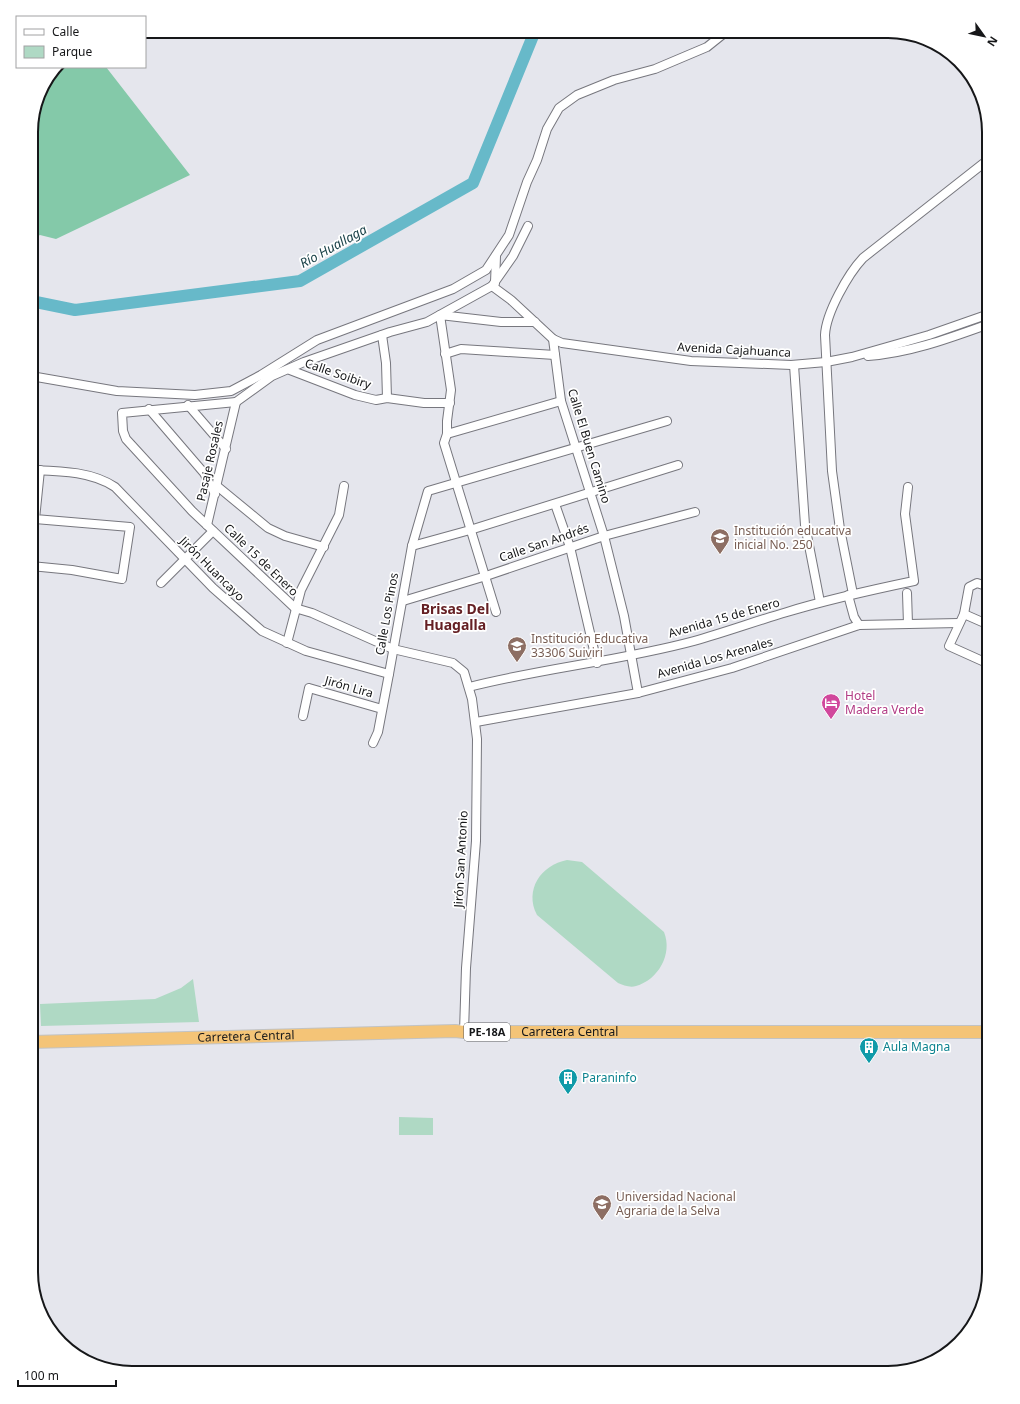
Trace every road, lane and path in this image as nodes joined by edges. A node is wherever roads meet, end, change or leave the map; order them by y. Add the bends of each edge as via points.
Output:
1 (718, 38) edge
2 (982, 164) edge
3 (528, 226) dead end
4 (496, 255) junction
5 (493, 285) junction
6 (440, 315) junction
7 (982, 316) edge
8 (535, 322) junction
9 (982, 326) edge
10 (382, 335) junction
11 (554, 339) junction
12 (445, 354) junction
13 (555, 355) junction
14 (852, 357) junction
15 (826, 362) junction
16 (794, 365) junction
17 (290, 370) junction
18 (38, 377) edge
19 (387, 398) junction
20 (561, 401) junction
21 (236, 402) junction
22 (450, 403) junction
23 (188, 405) junction
24 (149, 409) junction
25 (668, 420) dead end
26 (447, 434) junction
27 (575, 446) junction
28 (226, 449) junction
29 (678, 466) dead end
30 (40, 470) joint
31 (456, 482) junction
32 (217, 486) junction
33 (344, 486) dead end
34 (908, 487) dead end
35 (38, 490) edge
36 (590, 493) junction
37 (215, 494) junction
38 (555, 504) junction
39 (694, 512) dead end
40 (38, 520) edge
41 (210, 528) junction
42 (470, 530) junction
43 (604, 536) junction
44 (412, 546) junction
45 (324, 547) junction
46 (570, 547) junction
47 (184, 559) junction
48 (38, 567) edge
49 (486, 576) junction
50 (161, 584) dead end
51 (982, 585) edge
52 (907, 593) dead end
53 (850, 594) junction
54 (403, 601) junction
55 (820, 602) junction
56 (295, 608) junction
57 (496, 612) dead end
58 (964, 614) junction
59 (982, 622) edge
60 (959, 623) junction
61 (908, 624) junction
62 (860, 625) junction
63 (287, 643) junction
64 (392, 649) junction
65 (631, 655) junction
66 (982, 661) edge
67 (597, 662) junction
68 (389, 674) junction
69 (468, 687) junction
70 (638, 693) junction
71 (382, 709) junction
72 (303, 716) dead end
73 (476, 722) junction
74 (373, 743) dead end
75 (464, 1032) junction
76 (982, 1032) edge
77 (38, 1042) edge

1 - 4 street via 707,47 655,69 614,80 577,95 559,108 546,129 509,235
2 - 15 street via 869,252 856,265 827,319
3 - 5 street via 513,256
4 - 5 street
4 - 18 street via 486,270 453,289 317,340 231,391 195,395 117,391
5 - 6 street
5 - 8 street, Avenida Cajahuanca
6 - 8 street via 500,322
6 - 10 street via 427,322
6 - 12 street
7 - 14 street, Avenida Cajahuanca
8 - 11 street, Avenida Cajahuanca
9 - 14 street via 905,351
10 - 17 street via 304,362
10 - 19 street
11 - 13 street, Calle El Buen Camino
11 - 16 street, Avenida Cajahuanca via 574,345 666,358 714,363
12 - 13 street via 461,349
12 - 22 street via 451,390
13 - 20 street, Calle El Buen Camino
14 - 15 street, Avenida Cajahuanca
15 - 16 street, Avenida Cajahuanca
15 - 53 street via 832,471
16 - 55 street via 805,525
17 - 19 street, Calle Soibiry via 355,395 376,400
17 - 21 street via 272,376
19 - 22 street, Calle Soibiry via 424,403
20 - 26 street
20 - 27 street, Calle El Buen Camino
21 - 23 street
21 - 28 street, Pasaje Rosales
22 - 26 street
23 - 24 street
23 - 28 street
24 - 37 street via 204,473
24 - 41 street, Calle 15 de Enero via 122,413 126,439 192,512
25 - 27 street
26 - 31 street via 444,444
27 - 31 street
27 - 36 street, Calle El Buen Camino
28 - 32 street, Pasaje Rosales
29 - 36 street
30 - 35 street
30 - 47 street, Jirón Huancayo via 105,480 115,487
31 - 42 street
31 - 44 street, Calle Los Pinos via 428,491
32 - 37 street, Pasaje Rosales
32 - 45 street via 268,528 285,536
33 - 45 street via 339,515
34 - 53 street, Avenida 15 de Enero via 906,514 914,580
36 - 38 street
36 - 43 street, Calle El Buen Camino
37 - 41 street, Pasaje Rosales
38 - 42 street
38 - 46 street
39 - 43 street, Calle San Andrés
40 - 48 street via 130,527 122,579
41 - 47 street
41 - 56 street, Calle 15 de Enero
42 - 44 street
42 - 49 street
43 - 46 street, Calle San Andrés
43 - 65 street, Calle El Buen Camino
44 - 54 street, Calle Los Pinos
45 - 56 street via 301,590
46 - 49 street, Calle San Andrés
46 - 67 street
47 - 50 street
47 - 63 street, Jirón Huancayo via 244,617 262,631
49 - 54 street, Calle San Andrés
49 - 57 street
51 - 58 street via 977,583 969,587
52 - 61 street
53 - 55 street, Avenida 15 de Enero
53 - 62 street via 854,617
54 - 64 street, Calle Los Pinos
55 - 65 street, Avenida 15 de Enero via 695,641
56 - 63 street
56 - 64 street, Calle 15 de Enero via 312,613
58 - 59 street
58 - 60 street
60 - 61 street, Avenida Los Arenales
60 - 66 street via 949,646
61 - 62 street, Avenida Los Arenales
62 - 70 street, Avenida Los Arenales via 732,668
63 - 68 street, Jirón Huancayo via 306,651
64 - 68 street, Calle Los Pinos
64 - 69 street, Calle 15 de Enero via 453,663 464,672
65 - 67 street, Avenida 15 de Enero
65 - 70 street, Calle El Buen Camino
67 - 69 street, Avenida 15 de Enero
68 - 71 street, Calle Los Pinos
69 - 73 street, Jirón San Antonio
70 - 73 street, Avenida Los Arenales
71 - 72 street, Jirón Lira via 309,688
71 - 74 street, Calle Los Pinos via 378,732
73 - 75 street, Jirón San Antonio via 476,841 466,968
75 - 76 highway, Carretera Central / PE-18A
75 - 77 highway, Carretera Central / PE-18A

